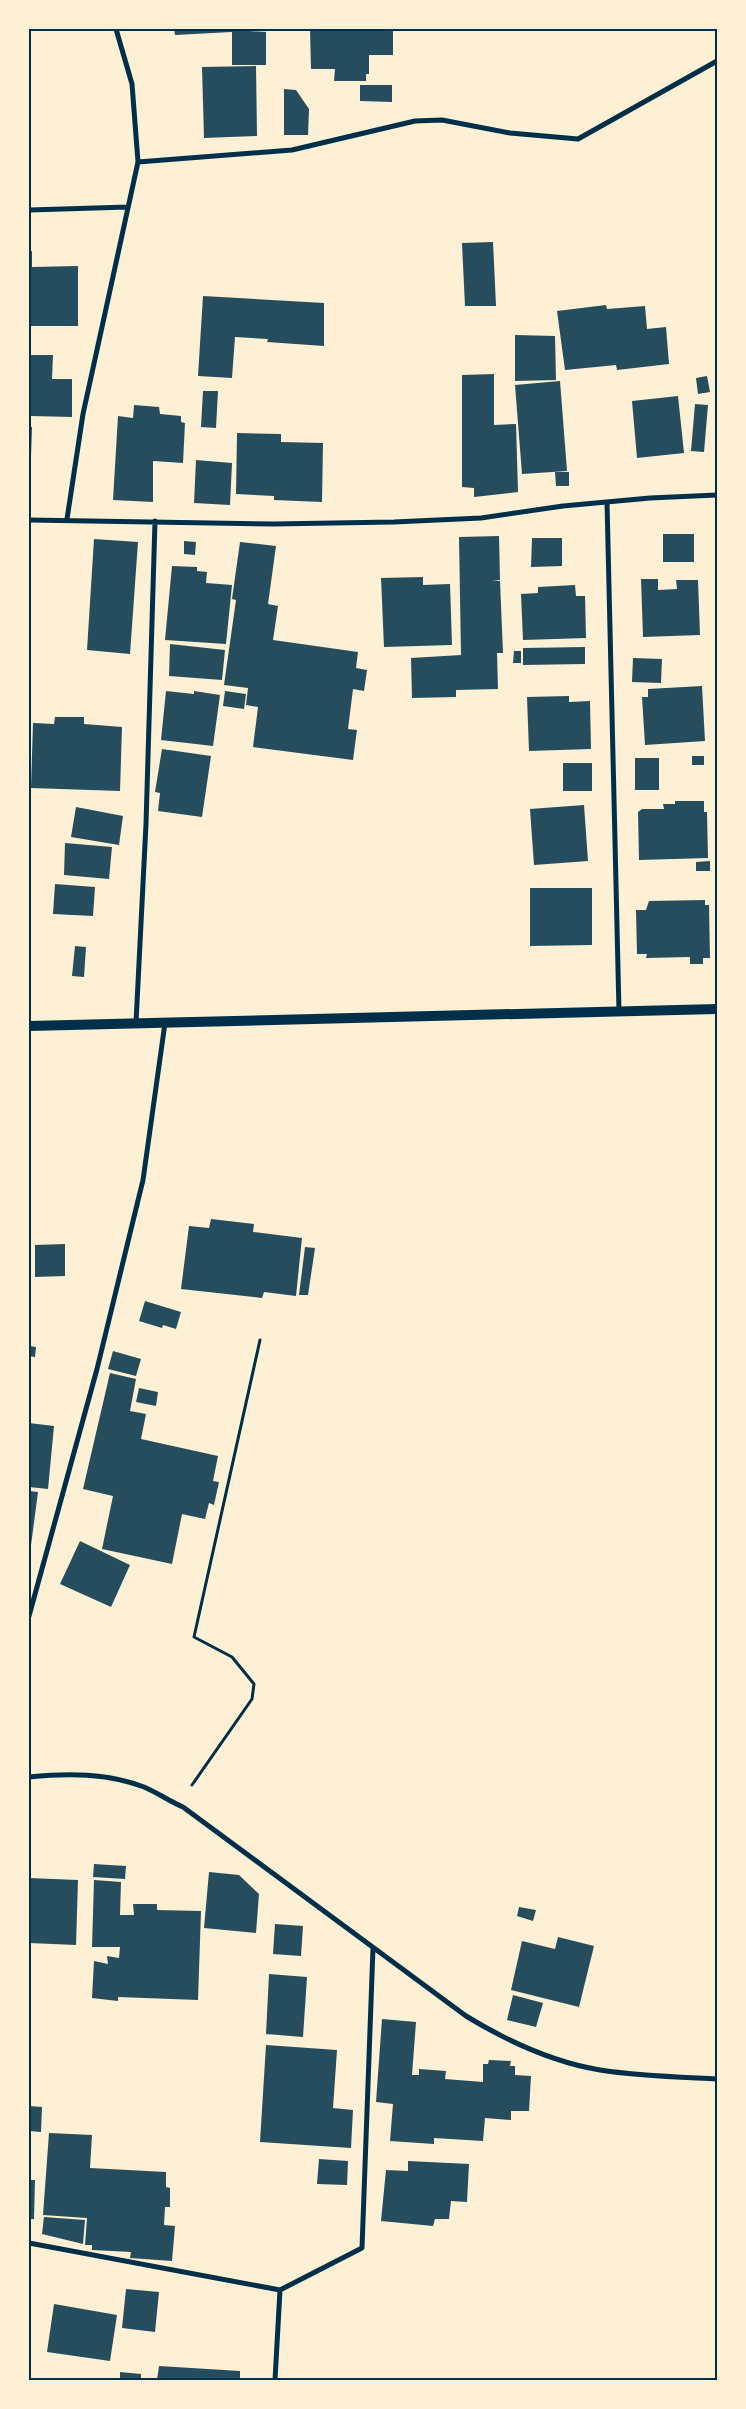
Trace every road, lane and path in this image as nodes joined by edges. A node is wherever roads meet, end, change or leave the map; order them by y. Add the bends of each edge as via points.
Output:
1 (116, 29) edge
2 (717, 62) edge
3 (138, 162) junction
4 (128, 207) junction
5 (29, 210) edge
6 (717, 495) edge
7 (606, 502) junction
8 (67, 519) junction
9 (29, 520) edge
10 (155, 521) junction
11 (717, 1009) edge
12 (619, 1012) junction
13 (165, 1023) junction
14 (136, 1024) junction
15 (29, 1026) edge
16 (260, 1340) dead end
17 (29, 1616) edge
18 (29, 1777) edge
19 (178, 1804) junction
20 (373, 1948) junction
21 (717, 2079) edge
22 (29, 2243) edge
23 (280, 2290) junction
24 (274, 2380) edge

1 - 3 street via 132,84
2 - 3 street via 578,139 510,133 442,120 415,121 292,150
3 - 4 street
4 - 5 street
4 - 8 street via 83,414
6 - 7 street
7 - 10 street via 481,518 394,522 273,524
7 - 12 street
8 - 9 street
8 - 10 street
10 - 14 street
11 - 12 main road
12 - 13 main road
13 - 14 main road
13 - 17 street via 142,1180 97,1369
14 - 15 main road
16 - 19 path via 194,1637 232,1657 254,1684 252,1699
18 - 19 street via 80,1774 117,1779 156,1792
19 - 20 street
20 - 21 street via 466,2016 514,2043 540,2053 599,2070
20 - 23 street via 362,2248
22 - 23 street
23 - 24 street

